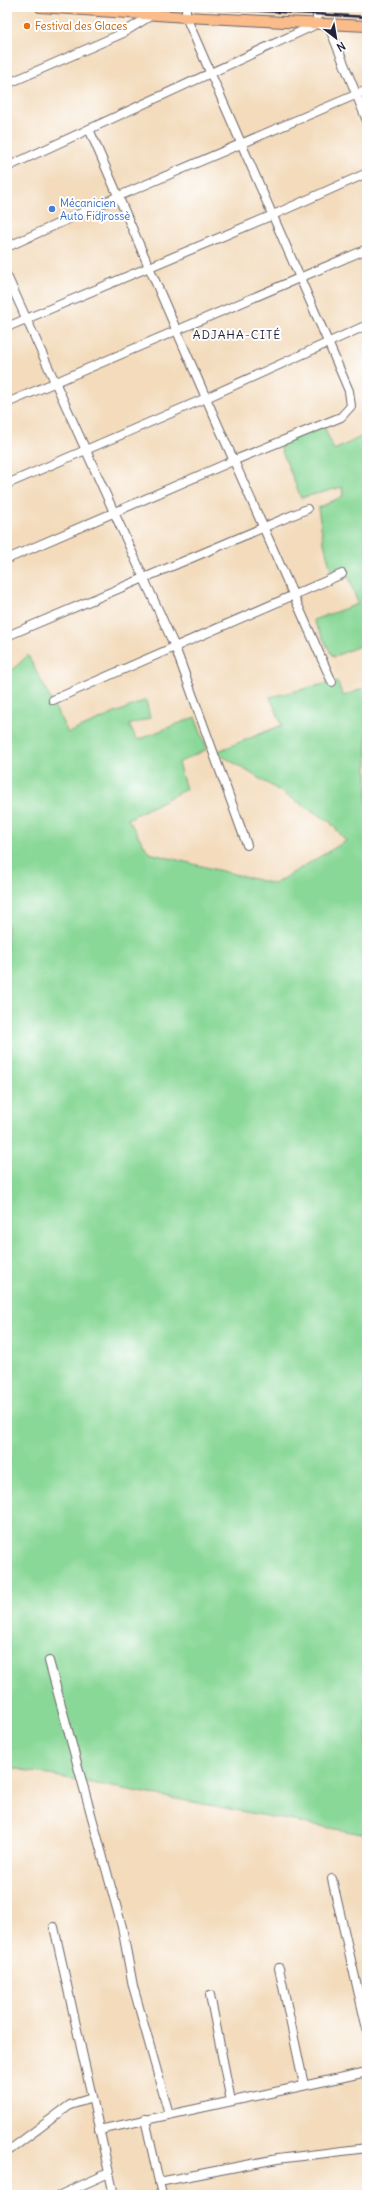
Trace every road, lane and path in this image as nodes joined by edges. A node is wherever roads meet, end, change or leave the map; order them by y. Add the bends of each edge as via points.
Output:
1 (40, 7) edge
2 (318, 7) edge
3 (186, 12) edge
4 (152, 15) junction
5 (317, 24) junction
6 (328, 24) junction
7 (367, 26) edge
8 (210, 73) junction
9 (7, 84) edge
10 (367, 90) edge
11 (356, 95) junction
12 (367, 121) edge
13 (90, 129) junction
14 (242, 145) junction
15 (7, 167) edge
16 (367, 173) edge
17 (119, 196) junction
18 (273, 215) junction
19 (7, 247) edge
20 (367, 249) edge
21 (150, 267) junction
22 (7, 276) edge
23 (300, 278) junction
24 (26, 318) junction
25 (367, 325) edge
26 (7, 327) edge
27 (178, 330) junction
28 (328, 342) junction
29 (55, 382) junction
30 (206, 398) junction
31 (7, 403) edge
32 (86, 451) junction
33 (235, 460) junction
34 (7, 484) edge
35 (307, 509) dead end
36 (114, 512) junction
37 (264, 527) junction
38 (7, 559) edge
39 (342, 574) dead end
40 (144, 578) junction
41 (294, 595) junction
42 (7, 636) edge
43 (175, 647) junction
44 (332, 682) dead end
45 (53, 700) dead end
46 (247, 845) dead end
47 (49, 1661) dead end
48 (332, 1879) dead end
49 (54, 1927) dead end
50 (280, 1968) dead end
51 (210, 1995) dead end
52 (363, 1998) edge
53 (367, 2030) edge
54 (367, 2072) edge
55 (304, 2085) junction
56 (92, 2098) junction
57 (232, 2101) junction
58 (169, 2114) junction
59 (145, 2119) junction
60 (99, 2130) junction
61 (367, 2148) edge
62 (7, 2152) edge
63 (109, 2173) junction
64 (159, 2182) junction
65 (60, 2195) edge
66 (114, 2195) edge
67 (162, 2195) edge

1 - 4 main road
2 - 5 street
3 - 4 main road
3 - 5 main road
3 - 8 street
4 - 9 street via 121,34
5 - 6 main road
5 - 8 street
6 - 7 main road
6 - 11 street
8 - 13 street
8 - 14 street
10 - 11 street
11 - 12 street
11 - 14 street
13 - 15 street
13 - 17 street
14 - 17 street
14 - 18 street
16 - 18 street
17 - 19 street
17 - 21 street
18 - 21 street
18 - 23 street
20 - 23 street
21 - 24 street
21 - 27 street
22 - 24 street
23 - 27 street
23 - 28 street
24 - 26 street
24 - 29 street
25 - 28 street
27 - 29 street
27 - 30 street
28 - 30 street
28 - 33 street via 349,391 351,406 341,416
29 - 31 street
29 - 32 street
30 - 32 street
30 - 33 street
32 - 34 street
32 - 36 street
33 - 36 street
33 - 37 street
35 - 37 street
36 - 38 street
36 - 40 street
37 - 40 street
37 - 41 street
39 - 41 street
40 - 42 street
40 - 43 street
41 - 43 street
41 - 44 street
43 - 45 street
43 - 46 street
47 - 58 street via 122,1928 133,1986
48 - 52 street
49 - 56 street
50 - 55 street
51 - 57 street
52 - 53 street
54 - 55 street
55 - 57 street
56 - 60 street
56 - 62 street via 70,2105
57 - 58 street
58 - 59 street
59 - 60 street
59 - 64 street
60 - 63 street
61 - 64 street via 277,2159
63 - 65 street
63 - 66 street
64 - 67 street

